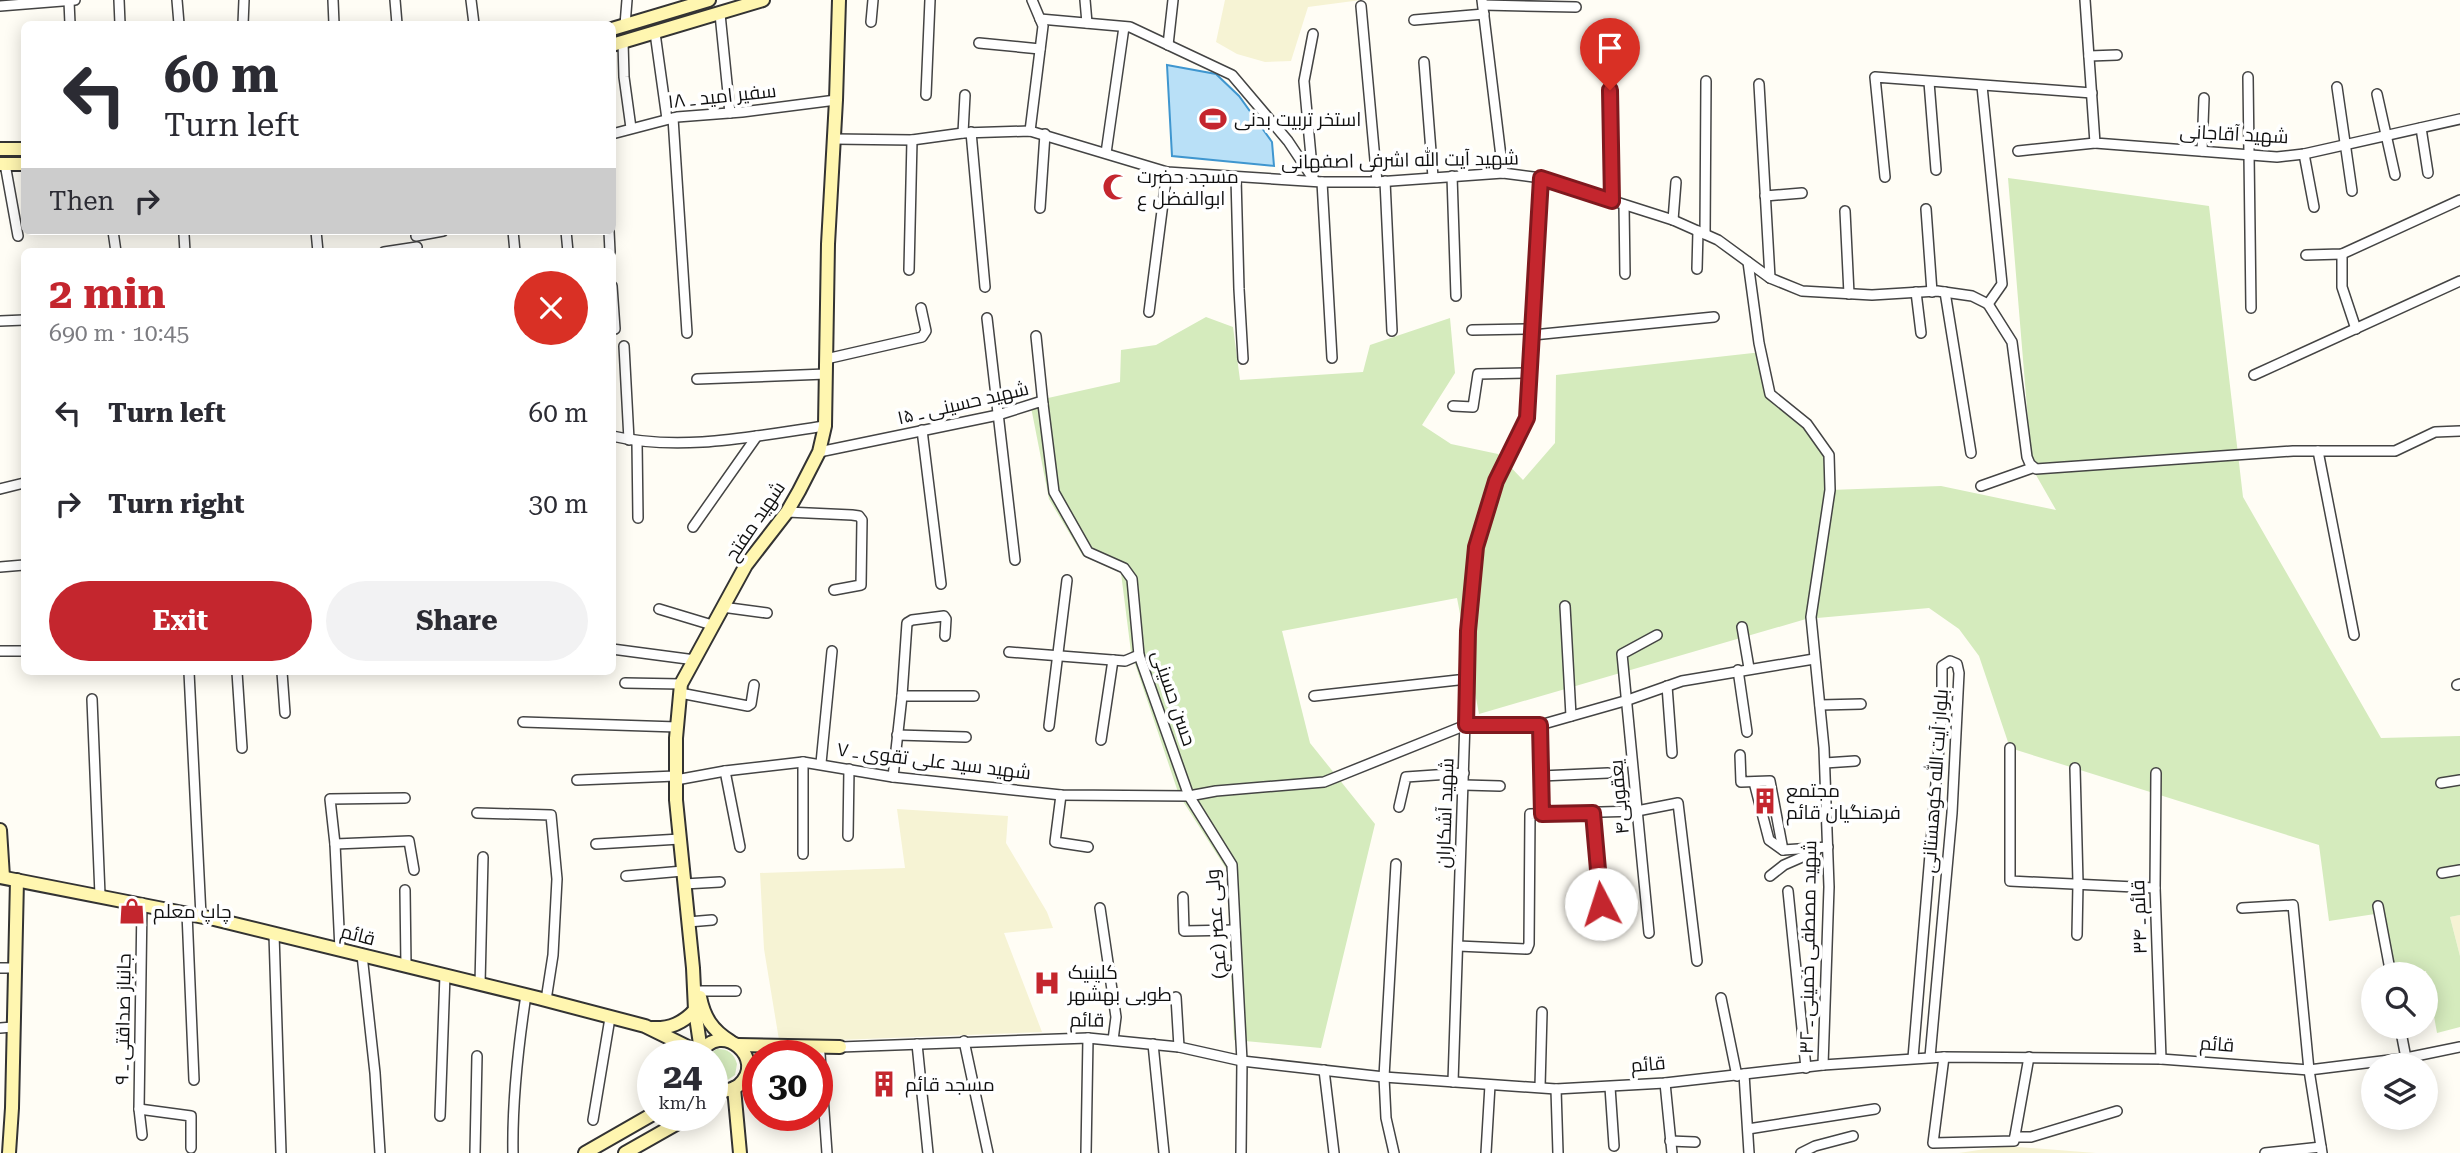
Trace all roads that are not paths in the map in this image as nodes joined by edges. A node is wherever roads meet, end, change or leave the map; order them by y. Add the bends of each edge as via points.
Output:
1 (75, 0) edge
2 (119, 0) edge
3 (177, 0) edge
4 (244, 0) edge
5 (332, 0) edge
6 (395, 0) edge
7 (471, 0) edge
8 (626, 0) edge
9 (709, 0) edge
10 (763, 0) edge
11 (839, 0) edge
12 (873, 0) edge
13 (930, 0) edge
14 (1032, 0) edge
15 (1085, 0) edge
16 (1173, 0) edge
17 (2085, 0) edge
18 (69, 1) edge
19 (25, 2) edge
20 (0, 6) edge
21 (1362, 6) dead end
22 (1483, 6) edge
23 (1576, 7) dead end
24 (720, 14) junction
25 (1414, 20) dead end
26 (70, 21) edge
27 (120, 21) edge
28 (178, 21) edge
29 (243, 21) edge
30 (334, 21) edge
31 (397, 21) edge
32 (474, 21) edge
33 (871, 22) dead end
34 (1042, 22) junction
35 (1087, 23) junction
36 (619, 27) edge
37 (1124, 27) junction
38 (655, 33) junction
39 (1313, 34) dead end
40 (979, 43) dead end
41 (618, 44) edge
42 (1168, 45) junction
43 (1040, 49) junction
44 (2117, 55) dead end
45 (2089, 56) junction
46 (1424, 62) dead end
47 (2248, 77) dead end
48 (1706, 81) dead end
49 (1929, 82) junction
50 (1759, 83) dead end
51 (1982, 86) junction
52 (2337, 86) dead end
53 (1610, 90) dead end
54 (2092, 93) junction
55 (2377, 93) dead end
56 (926, 95) dead end
57 (965, 95) dead end
58 (2204, 98) dead end
59 (836, 100) junction
60 (730, 113) junction
61 (670, 118) junction
62 (2460, 119) edge
63 (631, 128) junction
64 (2421, 128) junction
65 (1030, 131) junction
66 (967, 132) junction
67 (616, 133) edge
68 (1045, 134) junction
69 (2385, 136) junction
70 (834, 139) junction
71 (912, 140) junction
72 (2095, 143) junction
73 (2347, 144) junction
74 (0, 149) edge
75 (21, 149) edge
76 (2018, 151) dead end
77 (2202, 151) junction
78 (1106, 153) junction
79 (2304, 153) junction
80 (2248, 154) junction
81 (2, 164) edge
82 (21, 164) edge
83 (1936, 170) dead end
84 (1167, 172) junction
85 (1503, 173) junction
86 (2428, 173) dead end
87 (2395, 175) dead end
88 (1452, 176) junction
89 (1433, 177) junction
90 (1885, 177) dead end
91 (1236, 178) junction
92 (1541, 178) junction
93 (1318, 181) junction
94 (1381, 181) junction
95 (1676, 181) dead end
96 (2352, 191) dead end
97 (1802, 193) dead end
98 (1765, 196) junction
99 (2460, 200) edge
100 (1612, 201) junction
101 (1624, 205) junction
102 (2314, 207) dead end
103 (1040, 208) dead end
104 (1926, 209) dead end
105 (1845, 211) dead end
106 (1673, 220) junction
107 (1701, 232) junction
108 (184, 235) dead end
109 (18, 236) dead end
110 (185, 248) edge
111 (2342, 254) junction
112 (2305, 256) dead end
113 (1748, 262) junction
114 (909, 270) dead end
115 (1697, 270) dead end
116 (1625, 274) dead end
117 (1770, 278) junction
118 (2460, 281) edge
119 (985, 287) dead end
120 (1916, 292) junction
121 (1932, 292) junction
122 (1945, 292) junction
123 (1849, 294) junction
124 (1456, 296) dead end
125 (1988, 304) junction
126 (921, 308) dead end
127 (2251, 309) dead end
128 (1149, 312) dead end
129 (1714, 317) dead end
130 (987, 318) dead end
131 (21, 320) edge
132 (0, 321) edge
133 (2356, 329) junction
134 (1472, 330) dead end
135 (1392, 331) dead end
136 (1533, 332) junction
137 (687, 333) dead end
138 (1922, 333) dead end
139 (1036, 336) dead end
140 (624, 346) dead end
141 (1332, 358) dead end
142 (826, 359) junction
143 (1243, 359) dead end
144 (1530, 373) junction
145 (826, 374) junction
146 (2254, 376) dead end
147 (697, 379) dead end
148 (1044, 404) junction
149 (1452, 405) dead end
150 (998, 415) junction
151 (825, 426) junction
152 (922, 430) junction
153 (2460, 431) edge
154 (757, 436) junction
155 (616, 437) edge
156 (633, 441) junction
157 (2318, 451) junction
158 (818, 452) junction
159 (1971, 453) dead end
160 (2032, 468) junction
161 (21, 484) edge
162 (1981, 486) dead end
163 (0, 489) edge
164 (787, 512) junction
165 (638, 518) dead end
166 (693, 527) dead end
167 (1088, 552) joint
168 (1016, 560) dead end
169 (21, 565) edge
170 (0, 567) edge
171 (1067, 580) dead end
172 (942, 584) dead end
173 (834, 590) dead end
174 (1566, 606) dead end
175 (722, 607) junction
176 (659, 608) dead end
177 (767, 613) dead end
178 (712, 625) junction
179 (1742, 627) dead end
180 (1657, 635) dead end
181 (2354, 635) dead end
182 (945, 636) dead end
183 (616, 650) edge
184 (832, 650) dead end
185 (0, 651) edge
186 (21, 651) edge
187 (1009, 652) dead end
188 (1139, 655) junction
189 (1060, 656) junction
190 (1814, 659) junction
191 (695, 660) junction
192 (1113, 660) junction
193 (1749, 668) junction
194 (1738, 670) junction
195 (189, 675) edge
196 (237, 675) edge
197 (282, 675) edge
198 (1466, 679) junction
199 (625, 683) dead end
200 (754, 685) dead end
201 (1667, 686) junction
202 (680, 689) junction
203 (902, 696) junction
204 (974, 696) dead end
205 (1314, 696) dead end
206 (92, 699) dead end
207 (1628, 700) junction
208 (1820, 705) junction
209 (1859, 707) dead end
210 (285, 713) dead end
211 (1571, 716) junction
212 (523, 722) dead end
213 (1466, 725) junction
214 (1540, 725) junction
215 (1049, 726) dead end
216 (677, 727) junction
217 (1747, 733) dead end
218 (897, 735) junction
219 (966, 737) dead end
220 (1101, 740) dead end
221 (242, 748) dead end
222 (2010, 748) dead end
223 (1672, 753) dead end
224 (1740, 755) dead end
225 (1855, 761) dead end
226 (803, 762) junction
227 (821, 763) junction
228 (1825, 763) junction
229 (2075, 768) dead end
230 (849, 769) junction
231 (725, 771) junction
232 (1464, 772) junction
233 (1608, 773) dead end
234 (2156, 773) dead end
235 (1541, 776) junction
236 (892, 777) junction
237 (676, 778) junction
238 (577, 780) dead end
239 (2460, 780) edge
240 (1754, 782) junction
241 (2441, 783) dead end
242 (1464, 785) junction
243 (1500, 786) dead end
244 (1061, 795) junction
245 (1189, 796) junction
246 (405, 798) dead end
247 (1399, 807) dead end
248 (1637, 811) junction
249 (1593, 813) junction
250 (477, 814) dead end
251 (1542, 814) junction
252 (0, 830) edge
253 (848, 836) dead end
254 (680, 839) junction
255 (335, 844) junction
256 (596, 844) dead end
257 (740, 847) dead end
258 (1088, 847) dead end
259 (1828, 847) junction
260 (1783, 849) junction
261 (803, 854) dead end
262 (483, 857) dead end
263 (1396, 864) dead end
264 (414, 870) dead end
265 (2460, 870) edge
266 (2442, 873) dead end
267 (625, 876) dead end
268 (1770, 876) dead end
269 (2, 877) edge
270 (684, 878) junction
271 (17, 880) junction
272 (720, 882) dead end
273 (2078, 883) junction
274 (2155, 888) junction
275 (405, 890) dead end
276 (1788, 891) dead end
277 (100, 895) junction
278 (1183, 897) dead end
279 (142, 903) junction
280 (2378, 906) dead end
281 (1100, 908) dead end
282 (2242, 908) dead end
283 (187, 913) junction
284 (201, 916) junction
285 (712, 920) dead end
286 (688, 922) junction
287 (1603, 927) dead end
288 (1235, 930) junction
289 (1649, 933) dead end
290 (274, 934) junction
291 (2077, 935) dead end
292 (1458, 946) junction
293 (340, 950) junction
294 (362, 955) junction
295 (1697, 961) dead end
296 (2388, 962) edge
297 (406, 966) junction
298 (0, 968) edge
299 (14, 968) junction
300 (693, 968) junction
301 (445, 975) junction
302 (480, 984) junction
303 (698, 991) junction
304 (736, 991) dead end
305 (526, 995) junction
306 (1176, 997) dead end
307 (1721, 998) dead end
308 (546, 1000) junction
309 (695, 1010) junction
310 (1542, 1012) dead end
311 (610, 1018) junction
312 (645, 1026) junction
313 (7, 1027) edge
314 (1088, 1038) junction
315 (674, 1040) edge
316 (698, 1040) edge
317 (1113, 1040) junction
318 (964, 1041) junction
319 (728, 1042) edge
320 (734, 1043) junction
321 (917, 1044) junction
322 (1153, 1044) junction
323 (1179, 1047) junction
324 (2460, 1047) edge
325 (840, 1048) junction
326 (833, 1050) edge
327 (2431, 1053) edge
328 (477, 1056) dead end
329 (2029, 1056) junction
330 (1930, 1057) junction
331 (1944, 1057) junction
332 (1913, 1058) junction
333 (2161, 1059) junction
334 (1242, 1060) junction
335 (2361, 1064) edge
336 (1823, 1065) junction
337 (1806, 1068) junction
338 (1324, 1070) junction
339 (2309, 1070) junction
340 (1740, 1075) junction
341 (1384, 1077) junction
342 (194, 1080) dead end
343 (1453, 1082) junction
344 (1665, 1083) junction
345 (742, 1084) edge
346 (1490, 1085) junction
347 (1540, 1087) junction
348 (1610, 1087) junction
349 (728, 1088) edge
350 (734, 1088) junction
351 (1556, 1089) junction
352 (728, 1092) edge
353 (139, 1109) junction
354 (1875, 1109) dead end
355 (2117, 1111) dead end
356 (440, 1116) dead end
357 (593, 1120) dead end
358 (637, 1123) edge
359 (1748, 1129) junction
360 (663, 1131) edge
361 (825, 1131) edge
362 (142, 1135) dead end
363 (1853, 1136) dead end
364 (2015, 1137) junction
365 (1671, 1141) junction
366 (1695, 1142) dead end
367 (1614, 1146) dead end
368 (191, 1148) dead end
369 (2322, 1150) edge
370 (1749, 1152) edge
371 (9, 1153) edge
372 (281, 1153) edge
373 (380, 1153) edge
374 (475, 1153) edge
375 (513, 1153) edge
376 (584, 1153) edge
377 (625, 1153) edge
378 (740, 1153) edge
379 (827, 1153) edge
380 (928, 1153) edge
381 (988, 1153) edge
382 (1086, 1153) edge
383 (1164, 1153) edge
384 (1241, 1153) edge
385 (1334, 1153) edge
386 (1394, 1153) edge
387 (1486, 1153) edge
388 (1559, 1153) edge
389 (1672, 1153) edge
390 (1801, 1153) edge
391 (2264, 1153) edge

1 - 18 street
2 - 27 street
3 - 28 street
4 - 29 street
5 - 30 street
6 - 31 street
7 - 32 street
8 - 36 street
9 - 36 street
10 - 24 street
11 - 59 street, شهید مفتح
12 - 33 street
13 - 56 street
14 - 34 street
15 - 35 street
16 - 42 street
17 - 45 street
18 - 19 street
18 - 26 street
19 - 20 street
21 - 94 street
22 - 23 street
22 - 25 street
22 - 85 street
24 - 38 street
24 - 60 street
34 - 35 street
34 - 43 street
35 - 37 street
37 - 42 street
37 - 78 street
38 - 41 street
38 - 61 street
39 - 93 street via 1304,81
40 - 43 street
41 - 63 street
42 - 93 street via 1232,75
43 - 65 street
44 - 45 street
45 - 54 street
46 - 89 street
47 - 80 street
48 - 107 street
49 - 51 street
49 - 83 street
49 - 90 street via 1875,77
50 - 98 street
51 - 54 street
51 - 125 street via 2002,284
52 - 73 street
53 - 100 street
54 - 72 street
55 - 69 street
57 - 66 street
58 - 77 street
59 - 60 street, سفیر امید ـ ۱۸
59 - 70 street, شهید مفتح
60 - 61 street, سفیر امید ـ ۱۸
61 - 63 street, سفیر امید ـ ۱۸
61 - 137 street
62 - 64 street, شهید آقاجانی
63 - 67 street, سفیر امید ـ ۱۸
64 - 69 street, شهید آقاجانی
64 - 86 street
65 - 66 street, شهید آیت الله اشرفی اصفهانی
65 - 68 street, شهید آیت الله اشرفی اصفهانی
66 - 71 street, شهید آیت الله اشرفی اصفهانی
66 - 119 street
68 - 78 street, شهید آیت الله اشرفی اصفهانی
68 - 103 street
69 - 73 street, شهید آقاجانی
69 - 87 street
70 - 71 street, شهید آیت الله اشرفی اصفهانی
70 - 142 street, شهید مفتح
71 - 114 street
72 - 76 street, شهید آقاجانی
72 - 77 street, شهید آقاجانی
73 - 79 street, شهید آقاجانی
73 - 96 street
74 - 75 street
77 - 80 street, شهید آقاجانی
78 - 84 street, شهید آیت الله اشرفی اصفهانی
79 - 80 street, شهید آقاجانی via 2277,157
79 - 102 street
80 - 127 street
81 - 82 street
81 - 109 street
84 - 91 street, شهید آیت الله اشرفی اصفهانی
84 - 128 street
85 - 88 street, شهید آیت الله اشرفی اصفهانی
85 - 92 street, شهید آیت الله اشرفی اصفهانی
88 - 89 street, شهید آیت الله اشرفی اصفهانی
88 - 124 street
89 - 94 street, شهید آیت الله اشرفی اصفهانی
91 - 93 street, شهید آیت الله اشرفی اصفهانی
91 - 143 street
92 - 100 street, شهید آیت الله اشرفی اصفهانی
92 - 136 street, شهید آشکاران
93 - 94 street, شهید آیت الله اشرفی اصفهانی
93 - 141 street
94 - 135 street
95 - 106 street
97 - 98 street
98 - 117 street
99 - 111 street
100 - 101 street, شهید آیت الله اشرفی اصفهانی
101 - 106 street, شهید آیت الله اشرفی اصفهانی
101 - 116 street
104 - 121 street
105 - 123 street
106 - 107 street, شهید آیت الله اشرفی اصفهانی
107 - 113 street, شهید آیت الله اشرفی اصفهانی
107 - 115 street
108 - 110 street
111 - 112 street
111 - 133 street via 2342,287
113 - 117 street, شهید آیت الله اشرفی اصفهانی
113 - 190 street, شهید مصطفی خمینی ـ ۳۲ via 1770,394 1807,424 1829,455 1830,490 1811,617
117 - 123 street, شهید آیت الله اشرفی اصفهانی via 1802,291
118 - 133 street
120 - 121 street, شهید آیت الله اشرفی اصفهانی
120 - 123 street, شهید آیت الله اشرفی اصفهانی
120 - 138 street
121 - 122 street, شهید آیت الله اشرفی اصفهانی
122 - 125 street, شهید آیت الله اشرفی اصفهانی
122 - 159 street
125 - 160 street via 2012,342 2026,453
126 - 142 street via 926,331 922,337
129 - 136 street
130 - 150 street
131 - 132 street
133 - 146 street
134 - 136 street
136 - 144 street, شهید آشکاران
139 - 148 street
140 - 156 street
142 - 145 street, شهید مفتح
144 - 149 street via 1478,374 1473,407
144 - 198 street, شهید آشکاران via 1527,418 1496,481 1476,547
145 - 147 street
145 - 151 street, شهید مفتح
148 - 150 street, شهید حسینی ـ ۱۵
148 - 167 street, شهید حسینی ـ ۱۵ via 1054,492
150 - 152 street, شهید حسینی ـ ۱۵
150 - 168 street
151 - 154 street
151 - 158 street, شهید مفتح
152 - 158 street, شهید حسینی ـ ۱۵
152 - 172 street
153 - 157 street via 2435,432 2395,451
154 - 156 street via 666,444
154 - 166 street
155 - 156 street
156 - 165 street
157 - 160 street
157 - 181 street
158 - 164 street, شهید مفتح
160 - 162 street
161 - 163 street
164 - 173 street via 852,515 862,520 861,585
164 - 175 street, شهید مفتح via 746,565
167 - 188 street, حسن حسینی via 1124,568 1132,579
169 - 170 street
171 - 189 street
174 - 211 street
175 - 177 street
175 - 178 street, شهید مفتح
176 - 178 street
178 - 191 street, شهید مفتح
179 - 193 street
180 - 207 street, یعقوبی۴ via 1622,654
182 - 203 street via 944,617 907,623
183 - 191 street
184 - 227 street
185 - 186 street
187 - 189 street
188 - 192 street
188 - 245 street, حسن حسینی
189 - 192 street
189 - 215 street
190 - 193 street
190 - 208 street, شهید مصطفی خمینی ـ ۳۲
191 - 202 street, شهید مفتح
192 - 220 street
193 - 194 street
194 - 201 street
194 - 217 street
195 - 284 street
196 - 221 street
197 - 210 street
198 - 205 street
198 - 213 street, شهید آشکاران
199 - 202 street
200 - 202 street via 748,706
201 - 207 street
201 - 223 street
202 - 216 street, شهید مفتح
203 - 204 street
203 - 218 street
206 - 277 street
207 - 211 street
207 - 248 street, یعقوبی۴
208 - 209 street
208 - 228 street, شهید مصطفی خمینی ـ ۳۲
211 - 214 street
212 - 216 street
213 - 214 street
213 - 232 street, شهید آشکاران
213 - 245 street, شهید سید علی تقوی ـ ۷ via 1324,782
214 - 235 street
216 - 237 street, شهید مفتح
218 - 219 street
218 - 236 street
222 - 273 street via 2010,881
224 - 240 street via 1741,782
225 - 228 street
226 - 227 street, شهید سید علی تقوی ـ ۷
226 - 231 street, شهید سید علی تقوی ـ ۷
226 - 261 street
227 - 230 street, شهید سید علی تقوی ـ ۷
228 - 259 street, شهید مصطفی خمینی ـ ۳۲
229 - 273 street
230 - 236 street, شهید سید علی تقوی ـ ۷
230 - 253 street
231 - 237 street, شهید سید علی تقوی ـ ۷
231 - 257 street
232 - 242 street, شهید آشکاران
232 - 247 street via 1406,778
233 - 235 street
234 - 274 street, قائم ـ ۳۴
235 - 251 street
236 - 244 street, شهید سید علی تقوی ـ ۷
237 - 238 street, شهید سید علی تقوی ـ ۷
237 - 254 street, شهید مفتح
239 - 241 street
240 - 260 street via 1769,840
240 - 260 street via 1770,781
242 - 243 street
242 - 292 street, شهید آشکاران
244 - 245 street, شهید سید علی تقوی ـ ۷
244 - 258 street via 1055,842
245 - 288 street, ولی عصر (عج) via 1232,865
246 - 255 street via 330,799
248 - 249 street
248 - 289 street, یعقوبی۴
248 - 295 street via 1678,803
249 - 251 street
249 - 287 street
250 - 308 street via 551,816 557,879 554,955
251 - 292 street via 1530,814 1527,949
252 - 269 street
254 - 256 street
254 - 270 street, شهید مفتح
255 - 264 street via 409,841
255 - 293 street
259 - 260 street
259 - 268 street via 1808,853
259 - 336 street, شهید مصطفی خمینی ـ ۳۲
262 - 302 street
263 - 341 street
265 - 266 street
267 - 270 street
269 - 271 street, قائم
270 - 272 street
270 - 286 street, شهید مفتح
271 - 277 street, قائم
271 - 299 street
273 - 274 street
273 - 291 street
274 - 333 street, قائم ـ ۳۴
275 - 297 street
276 - 337 street
277 - 279 street, قائم
278 - 288 street via 1184,931
279 - 283 street, قائم
279 - 353 street, جانباز صداقتی ـ ۹
280 - 296 street
281 - 317 street via 1116,1017
282 - 339 street via 2293,905
283 - 284 street, قائم
283 - 342 street
284 - 290 street, قائم
285 - 286 street
286 - 300 street, شهید مفتح
288 - 334 street, ولی عصر (عج)
290 - 293 street, قائم
290 - 372 street
292 - 343 street, شهید آشکاران
293 - 294 street, قائم
294 - 297 street, قائم
294 - 373 street
297 - 301 street, قائم
298 - 299 street
299 - 313 street
300 - 303 street
300 - 309 street
301 - 302 street, قائم
301 - 356 street
302 - 305 street, قائم
303 - 304 street
303 - 320 street via 706,1018
305 - 308 street, قائم
305 - 375 street via 517,1057
306 - 323 street
307 - 340 street
308 - 311 street, قائم
309 - 312 street via 673,1026
309 - 316 street
310 - 347 street
311 - 312 street, قائم
311 - 357 street
312 - 315 street, قائم
313 - 371 street
314 - 317 street, قائم
314 - 318 street, قائم
314 - 382 street
317 - 322 street, قائم
318 - 321 street, قائم
318 - 381 street
319 - 320 street
320 - 325 street
320 - 350 street via 748,1066
321 - 325 street, قائم
321 - 380 street
322 - 323 street, قائم
322 - 383 street
323 - 334 street, قائم
324 - 327 street, قائم
325 - 326 street
328 - 374 street
329 - 331 street, قائم
329 - 333 street, قائم
329 - 364 street
330 - 331 street, قائم
330 - 332 street, قائم
330 - 332 street, بلوار آیت الله کوهستانی via 1953,799 1959,673 1957,664 1950,661 1942,666
331 - 364 street via 1933,1143 2014,1141
332 - 336 street, قائم
333 - 339 street, قائم
334 - 338 street, قائم
334 - 384 street, ولی عصر (عج)
335 - 339 street, قائم
336 - 337 street, قائم
337 - 340 street, قائم
338 - 341 street, قائم
338 - 385 street
339 - 369 street
340 - 344 street, قائم
340 - 359 street
341 - 343 street, قائم
341 - 386 street
343 - 346 street, قائم
344 - 348 street, قائم
344 - 365 street
345 - 350 street
346 - 347 street, قائم
346 - 387 street
347 - 351 street, قائم
348 - 351 street, قائم
348 - 367 street
349 - 350 street
350 - 352 street
350 - 378 street
351 - 388 street
353 - 362 street, جانباز صداقتی ـ ۹
353 - 368 street via 191,1116
354 - 359 street
355 - 364 street
358 - 376 street
359 - 370 street
360 - 377 street
361 - 379 street
363 - 390 street
365 - 366 street
365 - 389 street
369 - 391 street

